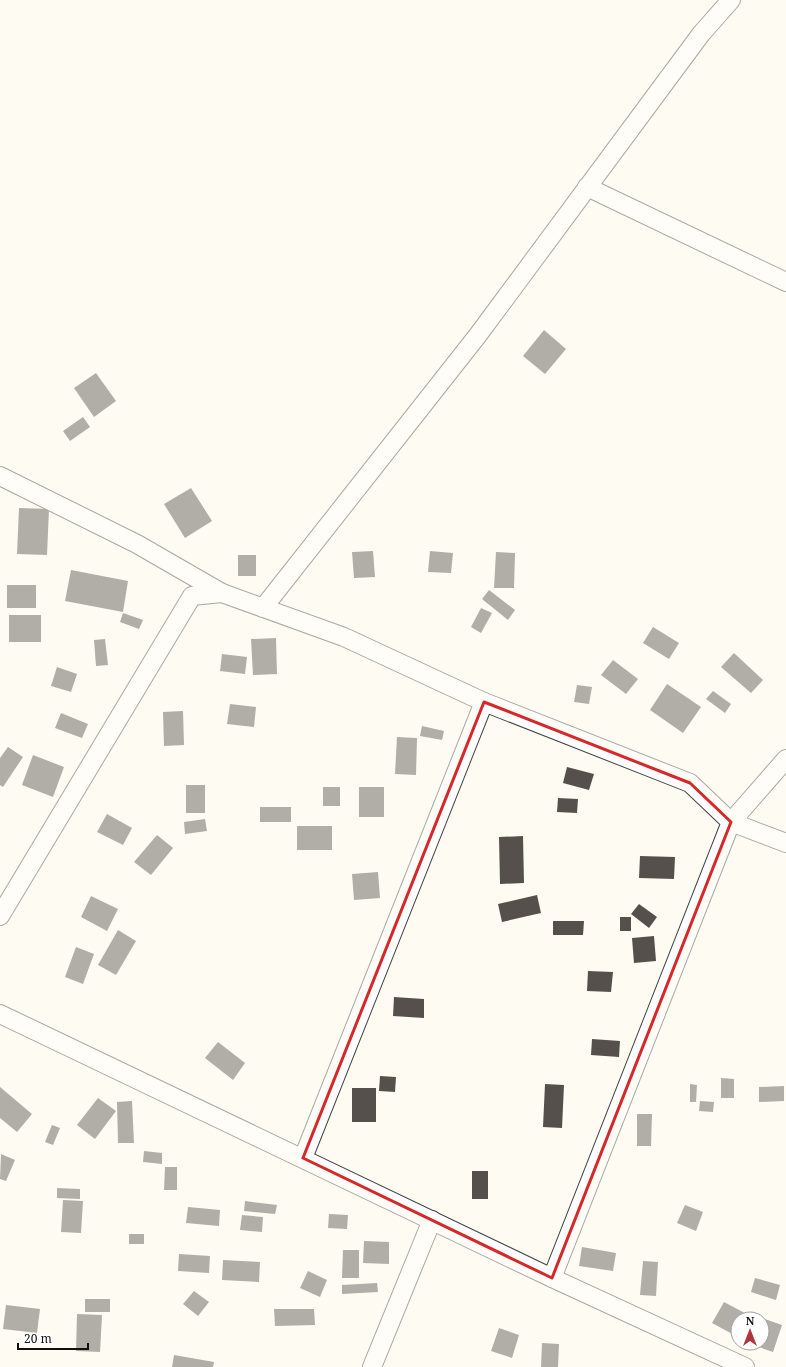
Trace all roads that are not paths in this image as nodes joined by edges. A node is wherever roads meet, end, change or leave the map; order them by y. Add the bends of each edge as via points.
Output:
1 (731, 0) edge
2 (587, 188) junction
3 (786, 282) edge
4 (0, 476) edge
5 (222, 593) junction
6 (263, 608) junction
7 (484, 702) junction
8 (786, 759) edge
9 (731, 822) junction
10 (786, 843) edge
11 (0, 916) edge
12 (0, 1014) edge
13 (303, 1158) junction
14 (432, 1220) junction
15 (552, 1278) junction
16 (372, 1367) edge
17 (745, 1367) edge

1 - 2 street via 701,34
2 - 3 street
2 - 6 street via 478,335
4 - 5 street via 137,544
5 - 6 street
5 - 11 street via 192,596
6 - 7 street via 344,637
7 - 9 street via 690,783
7 - 13 street
8 - 9 street
9 - 10 street
9 - 15 street
12 - 13 street
13 - 14 street
14 - 15 street
14 - 16 street
15 - 17 street

